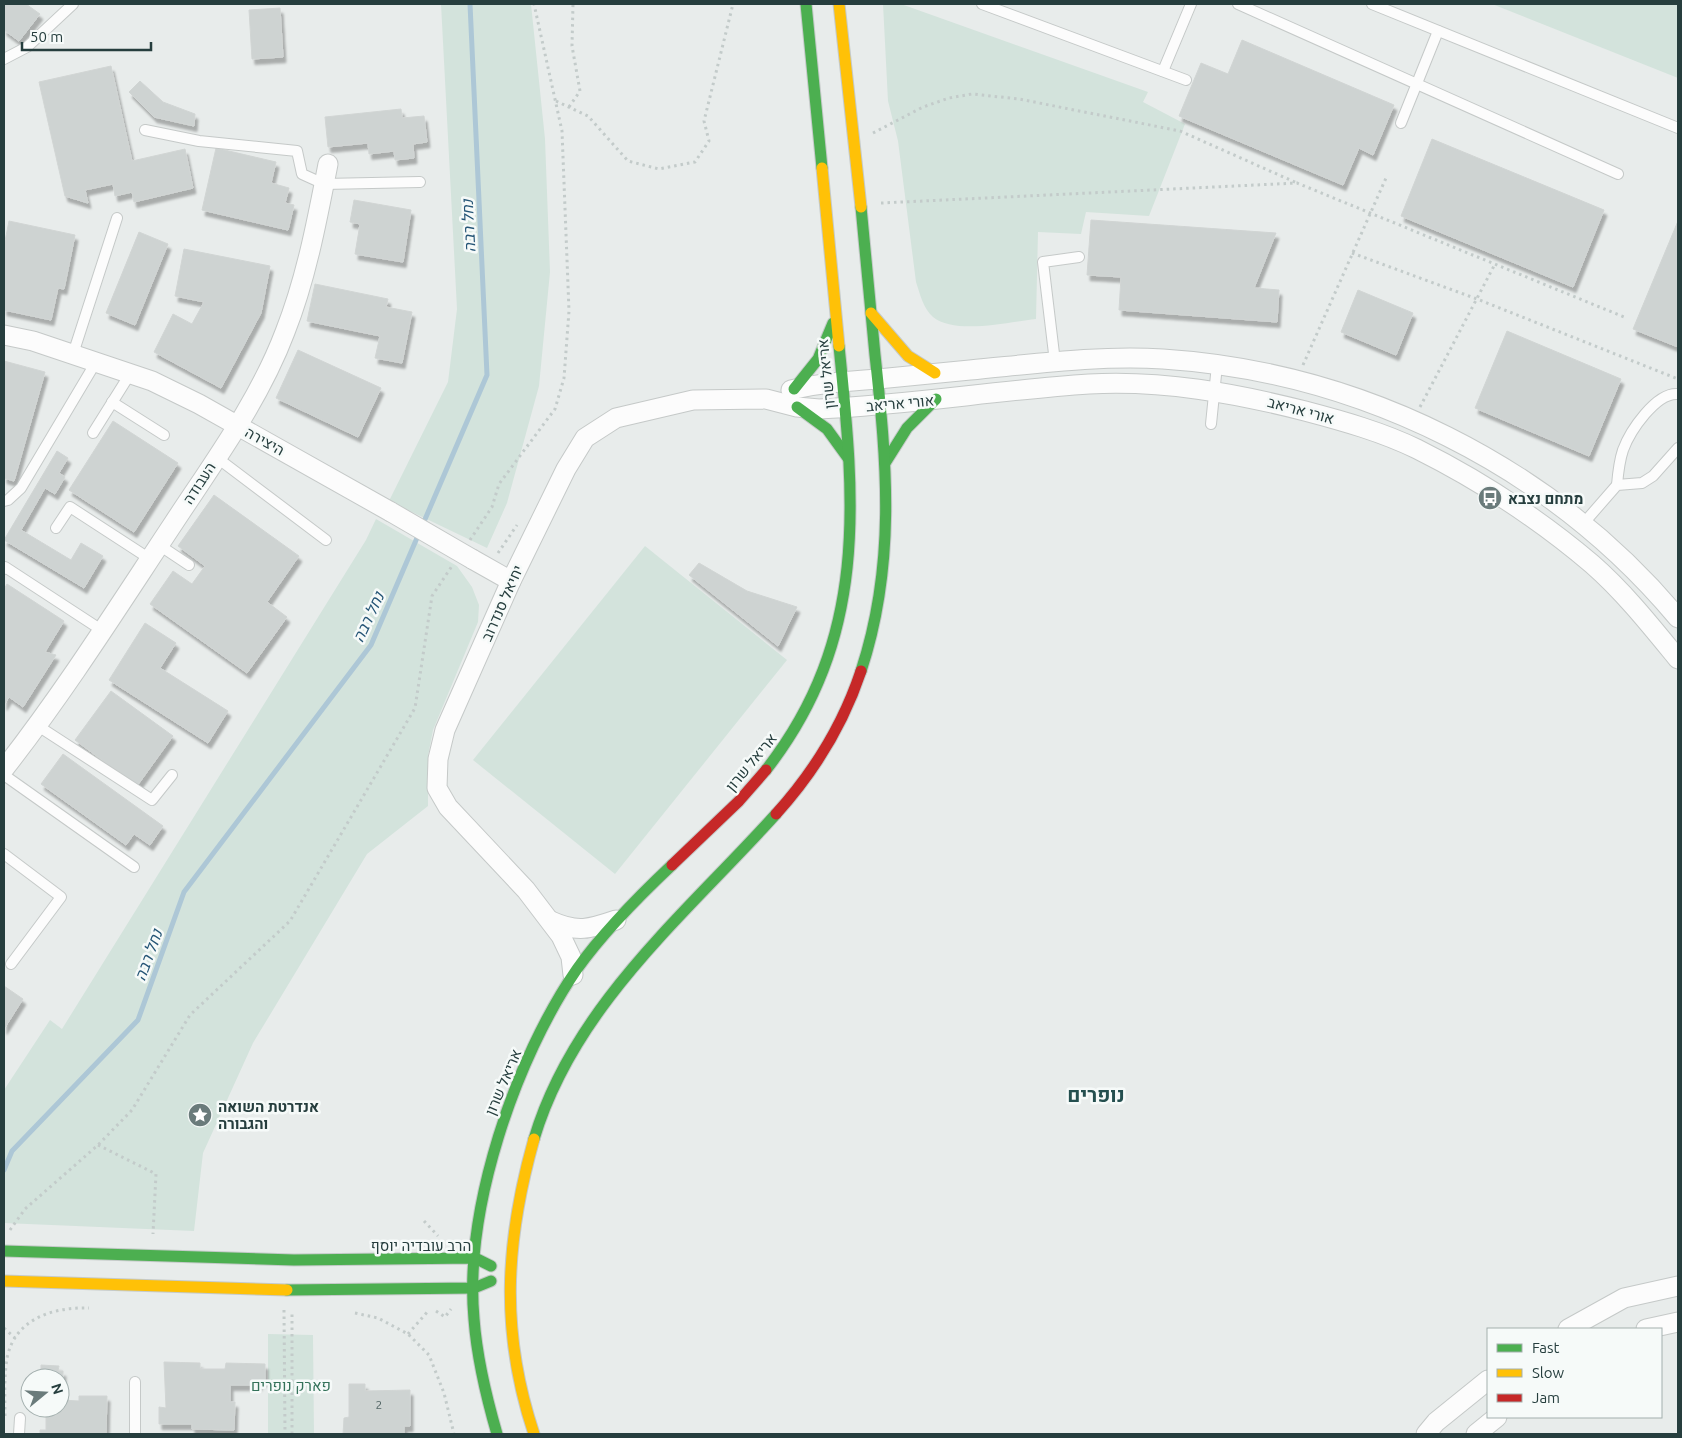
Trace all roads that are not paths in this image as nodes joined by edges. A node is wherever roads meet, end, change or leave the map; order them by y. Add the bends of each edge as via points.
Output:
1 (73, 4) edge
2 (806, 4) edge
3 (839, 4) edge
4 (982, 4) edge
5 (1191, 4) edge
6 (1238, 4) edge
7 (1372, 4) edge
8 (1438, 30) junction
9 (4, 59) edge
10 (1163, 71) junction
11 (1186, 80) dead end
12 (1417, 84) junction
13 (1401, 123) dead end
14 (1678, 128) edge
15 (145, 130) dead end
16 (328, 164) dead end
17 (1618, 174) dead end
18 (420, 182) dead end
19 (324, 184) junction
20 (117, 218) dead end
21 (1079, 257) dead end
22 (871, 313) junction
23 (836, 314) junction
24 (4, 336) edge
25 (73, 354) junction
26 (96, 362) junction
27 (1055, 362) junction
28 (1218, 365) junction
29 (935, 373) junction
30 (130, 374) junction
31 (878, 379) junction
32 (842, 381) junction
33 (1215, 390) junction
34 (1678, 394) edge
35 (796, 398) junction
36 (936, 399) junction
37 (112, 402) junction
38 (880, 405) junction
39 (845, 408) junction
40 (1211, 424) dead end
41 (236, 425) junction
42 (93, 433) dead end
43 (164, 435) dead end
44 (1678, 448) edge
45 (216, 457) junction
46 (849, 460) junction
47 (884, 463) junction
48 (1618, 485) junction
49 (4, 501) edge
50 (1582, 524) junction
51 (56, 528) dead end
52 (326, 540) dead end
53 (154, 552) junction
54 (189, 565) dead end
55 (4, 569) edge
56 (511, 581) junction
57 (1678, 618) edge
58 (103, 631) junction
59 (1678, 659) edge
60 (38, 726) junction
61 (4, 770) edge
62 (4, 775) edge
63 (172, 775) dead end
64 (4, 854) edge
65 (134, 867) dead end
66 (619, 919) junction
67 (551, 921) junction
68 (11, 964) dead end
69 (573, 975) junction
70 (483, 1203) junction
71 (467, 1229) dead end
72 (448, 1247) dead end
73 (6, 1251) edge
74 (428, 1258) junction
75 (475, 1258) junction
76 (508, 1274) junction
77 (4, 1281) edge
78 (30, 1282) junction
79 (1678, 1286) edge
80 (474, 1288) junction
81 (430, 1289) junction
82 (4, 1293) edge
83 (1678, 1322) edge
84 (1570, 1328) edge
85 (1651, 1328) edge
86 (475, 1336) junction
87 (1487, 1381) edge
88 (135, 1382) dead end
89 (20, 1418) dead end
90 (1496, 1418) edge
91 (19, 1434) edge
92 (135, 1434) edge
93 (497, 1434) edge
94 (534, 1434) edge
95 (1426, 1434) edge
96 (1476, 1434) edge

1 - 9 lane via 27,47
2 - 23 main road, אריאל שרון
3 - 22 main road
4 - 10 lane
5 - 10 lane
6 - 12 lane
7 - 8 lane
8 - 12 lane
8 - 14 lane
10 - 11 lane
12 - 13 lane
12 - 17 lane
15 - 19 lane via 199,141 297,151 302,174
16 - 19 street, העבודה
18 - 19 lane
19 - 41 street, העבודה via 306,268 285,332 268,372
20 - 25 lane
21 - 27 lane via 1043,262
22 - 29 main road via 908,356
22 - 31 main road
23 - 32 main road, אריאל שרון
23 - 35 main road via 818,361
24 - 25 street, היצירה
25 - 26 street, היצירה
26 - 30 street, היצירה
26 - 49 lane via 21,488
27 - 28 street, אורי אריאב via 1089,358 1162,359
27 - 29 street, אורי אריאב
28 - 33 lane
28 - 50 street, אורי אריאב via 1248,369 1356,398 1413,419 1487,458 1556,502
29 - 31 street, אורי אריאב
30 - 37 lane
30 - 41 street, היצירה via 176,392
31 - 32 street, יחיאל סנדרוב
31 - 38 main road
32 - 35 street, יחיאל סנדרוב
32 - 39 main road, אריאל שרון
33 - 36 street, אורי אריאב via 1090,384
33 - 40 lane
33 - 59 street, אורי אריאב via 1348,422 1416,449 1474,480 1540,523 1593,565 1641,614
34 - 48 lane via 1661,398 1649,410 1624,448
35 - 39 street, יחיאל סנדרוב
35 - 46 main road via 835,436
35 - 56 street, יחיאל סנדרוב via 693,400 616,418 585,438 566,469
36 - 38 street, אורי אריאב
36 - 47 main road via 912,420
37 - 42 lane
37 - 43 lane
38 - 39 street, אורי אריאב
38 - 47 main road
39 - 46 main road, אריאל שרון
41 - 45 street, העבודה
41 - 56 street, היצירה, bridge via 469,553
44 - 48 lane via 1653,476 1642,483
45 - 52 lane
45 - 53 street, העבודה
46 - 66 main road, אריאל שרון via 851,518 847,578 838,626 802,718 777,758 742,798
47 - 76 main road via 886,518 882,583 872,635 853,696 811,772 641,958 572,1050 542,1115 529,1153
48 - 50 lane
50 - 57 street, אורי אריאב via 1610,546
51 - 53 lane via 70,507
53 - 54 lane
53 - 58 street, העבודה
55 - 58 lane
56 - 67 street, יחיאל סנדרוב via 445,730 438,759 437,788 448,807
58 - 60 street, העבודה
60 - 61 street, העבודה
60 - 63 lane via 152,800
62 - 65 lane
64 - 68 lane via 61,897
66 - 67 street via 592,929 568,929
66 - 69 main road, אריאל שרון
67 - 69 street, יחיאל סנדרוב via 571,957
69 - 70 main road, אריאל שרון via 509,1102 495,1143
70 - 71 main road
70 - 75 main road, אריאל שרון
72 - 74 main road
73 - 74 main road, הרב עובדיה יוסף via 294,1260
74 - 75 main road, הרב עובדיה יוסף
75 - 76 main road, הרב עובדיה יוסף
75 - 80 main road, אריאל שרון
76 - 80 main road
76 - 94 main road via 510,1348
77 - 78 main road
78 - 81 main road via 293,1290
78 - 82 street
79 - 84 street via 1624,1298
80 - 81 main road
80 - 86 main road, אריאל שרון
81 - 86 main road via 458,1308
83 - 85 street
86 - 93 main road, אריאל שרון via 475,1353
87 - 95 street
88 - 92 lane
89 - 91 lane
90 - 96 street

